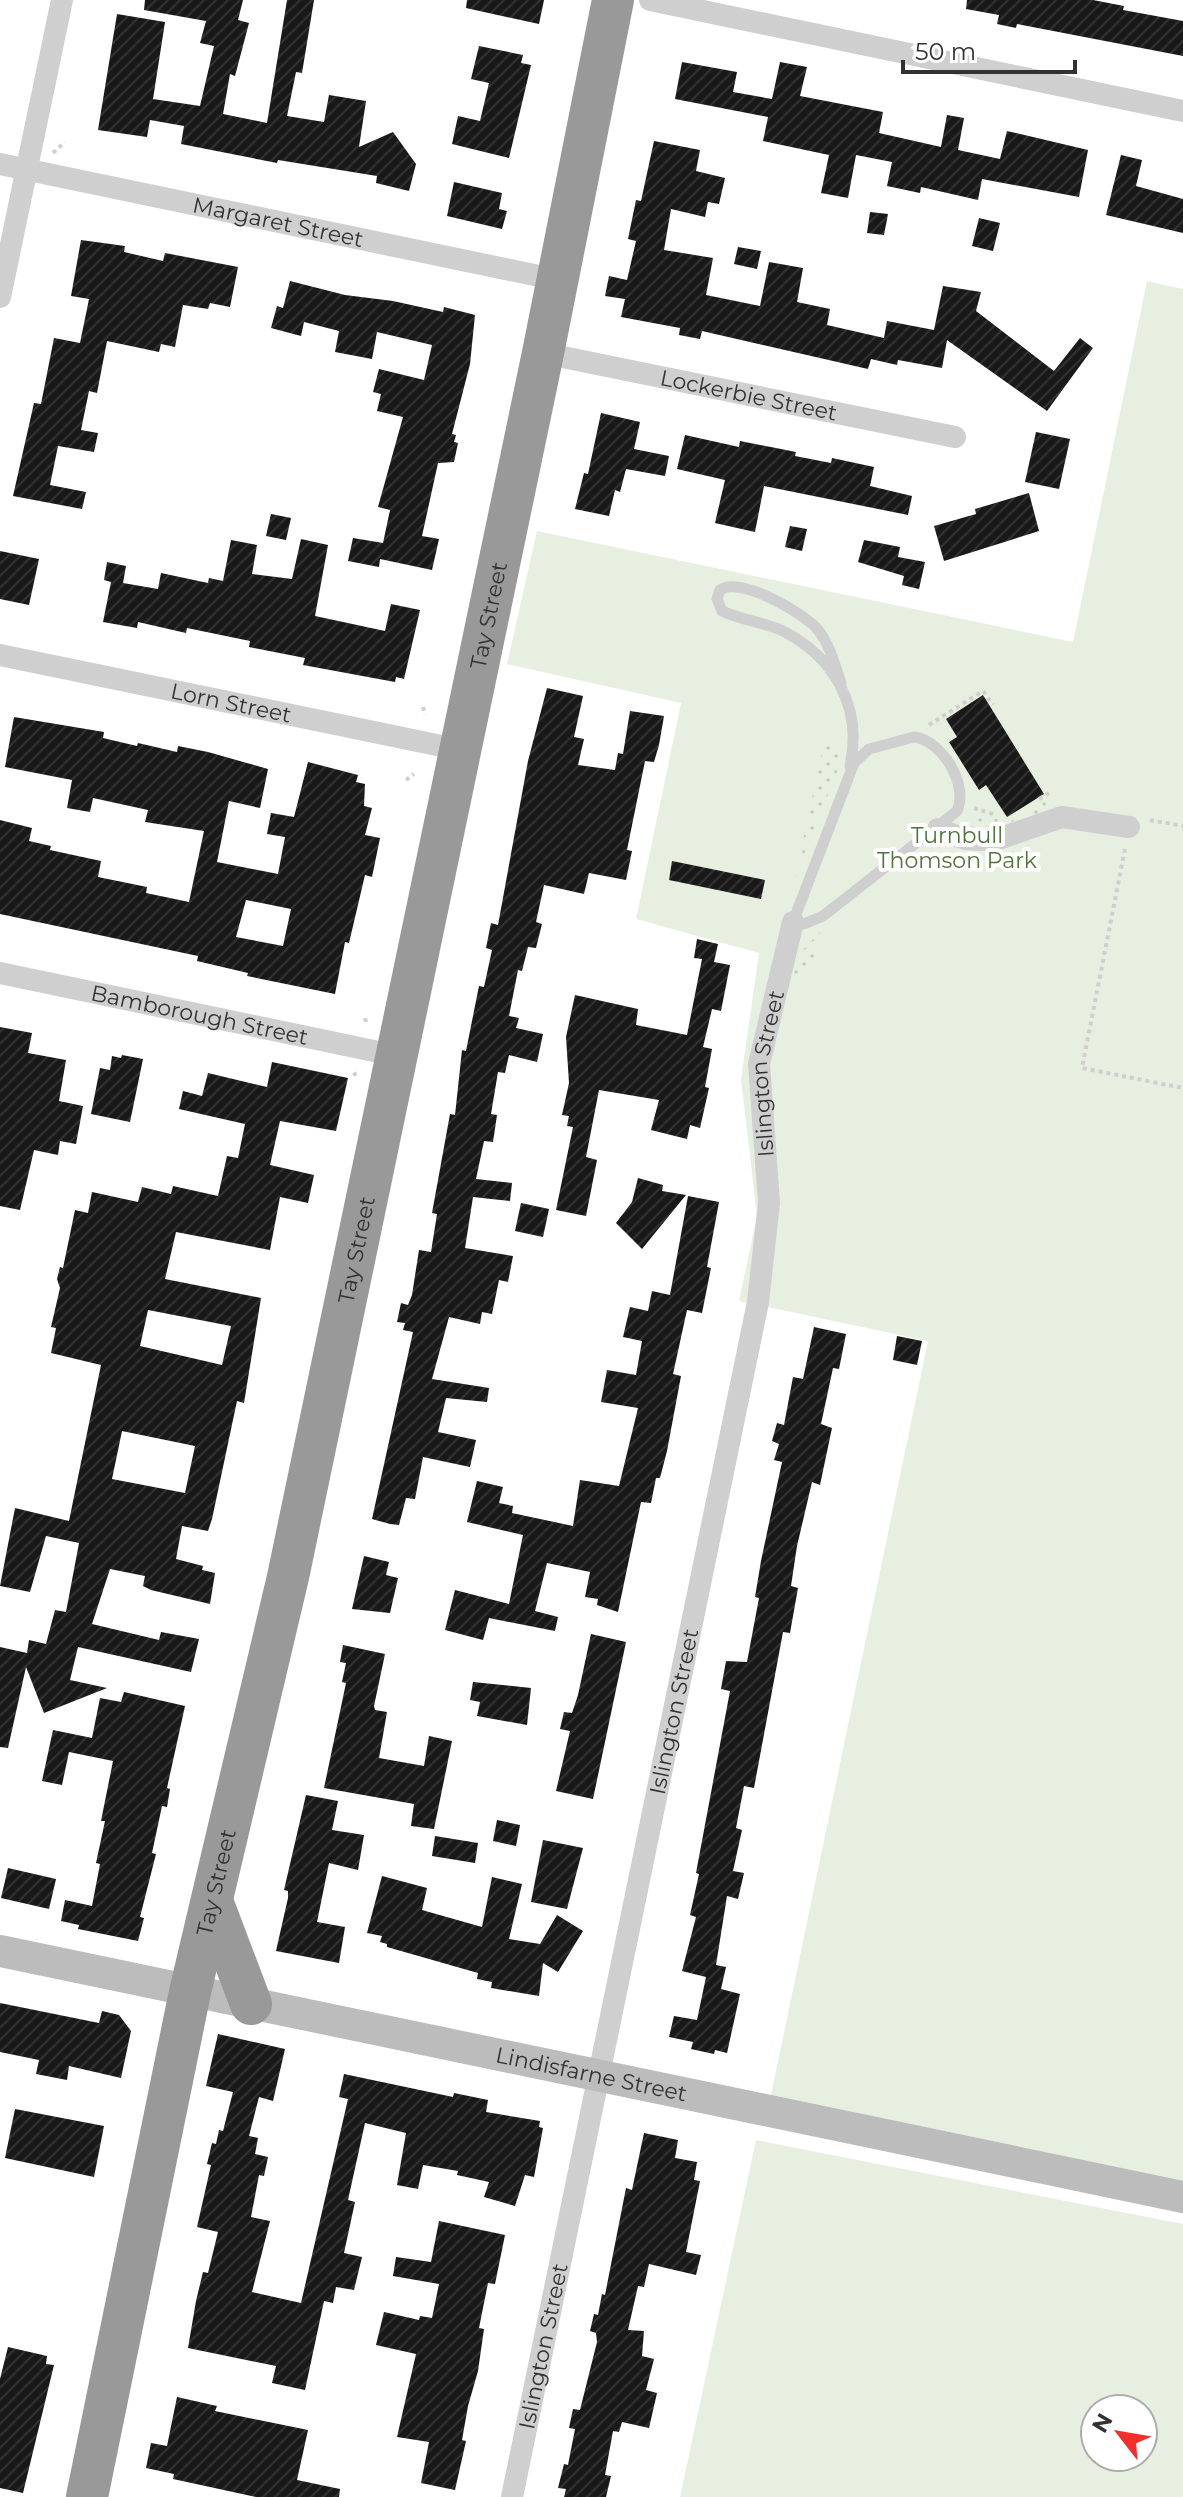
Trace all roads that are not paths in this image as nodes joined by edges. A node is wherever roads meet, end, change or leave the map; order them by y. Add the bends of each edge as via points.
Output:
1 (62, 0) edge
2 (613, 0) edge
3 (650, 0) edge
4 (1183, 111) edge
5 (0, 164) edge
6 (26, 170) junction
7 (558, 280) junction
8 (0, 297) edge
9 (543, 353) junction
10 (955, 437) dead end
11 (0, 655) edge
12 (841, 683) junction
13 (461, 750) junction
14 (847, 778) junction
15 (1129, 827) road end
16 (938, 829) junction
17 (793, 922) junction
18 (0, 973) edge
19 (398, 1056) junction
20 (212, 1901) junction
21 (0, 1951) edge
22 (190, 1992) junction
23 (251, 2004) junction
24 (599, 2076) junction
25 (1183, 2197) edge
26 (87, 2497) edge
27 (512, 2497) edge

1 - 6 street
2 - 7 highway, Tay Street
3 - 4 street
5 - 6 street, Margaret Street
6 - 7 street, Margaret Street
6 - 8 street
7 - 9 highway, Tay Street
9 - 10 street, Lockerbie Street
9 - 13 highway, Tay Street
11 - 13 street, Lorn Street
12 - 12 lane via 820,654 800,641 722,611 720,590 727,585 744,588 810,623 829,648
12 - 14 lane via 854,747
13 - 19 highway, Tay Street
14 - 16 lane, Islington Street via 863,753 914,737 935,745 961,787 954,816
14 - 17 lane, Islington Street
15 - 16 street via 1062,817 982,840
16 - 17 lane via 823,916 804,924
17 - 24 street, Islington Street via 759,1064 769,1203 758,1302
18 - 19 street, Bamborough Street
19 - 20 highway, Tay Street via 288,1577
20 - 22 highway, Tay Street
20 - 23 highway
21 - 22 street, Lindisfarne Street
22 - 23 street, Lindisfarne Street
22 - 26 highway, Tay Street
23 - 24 street, Lindisfarne Street
24 - 25 street, Lindisfarne Street
24 - 27 street, Islington Street

